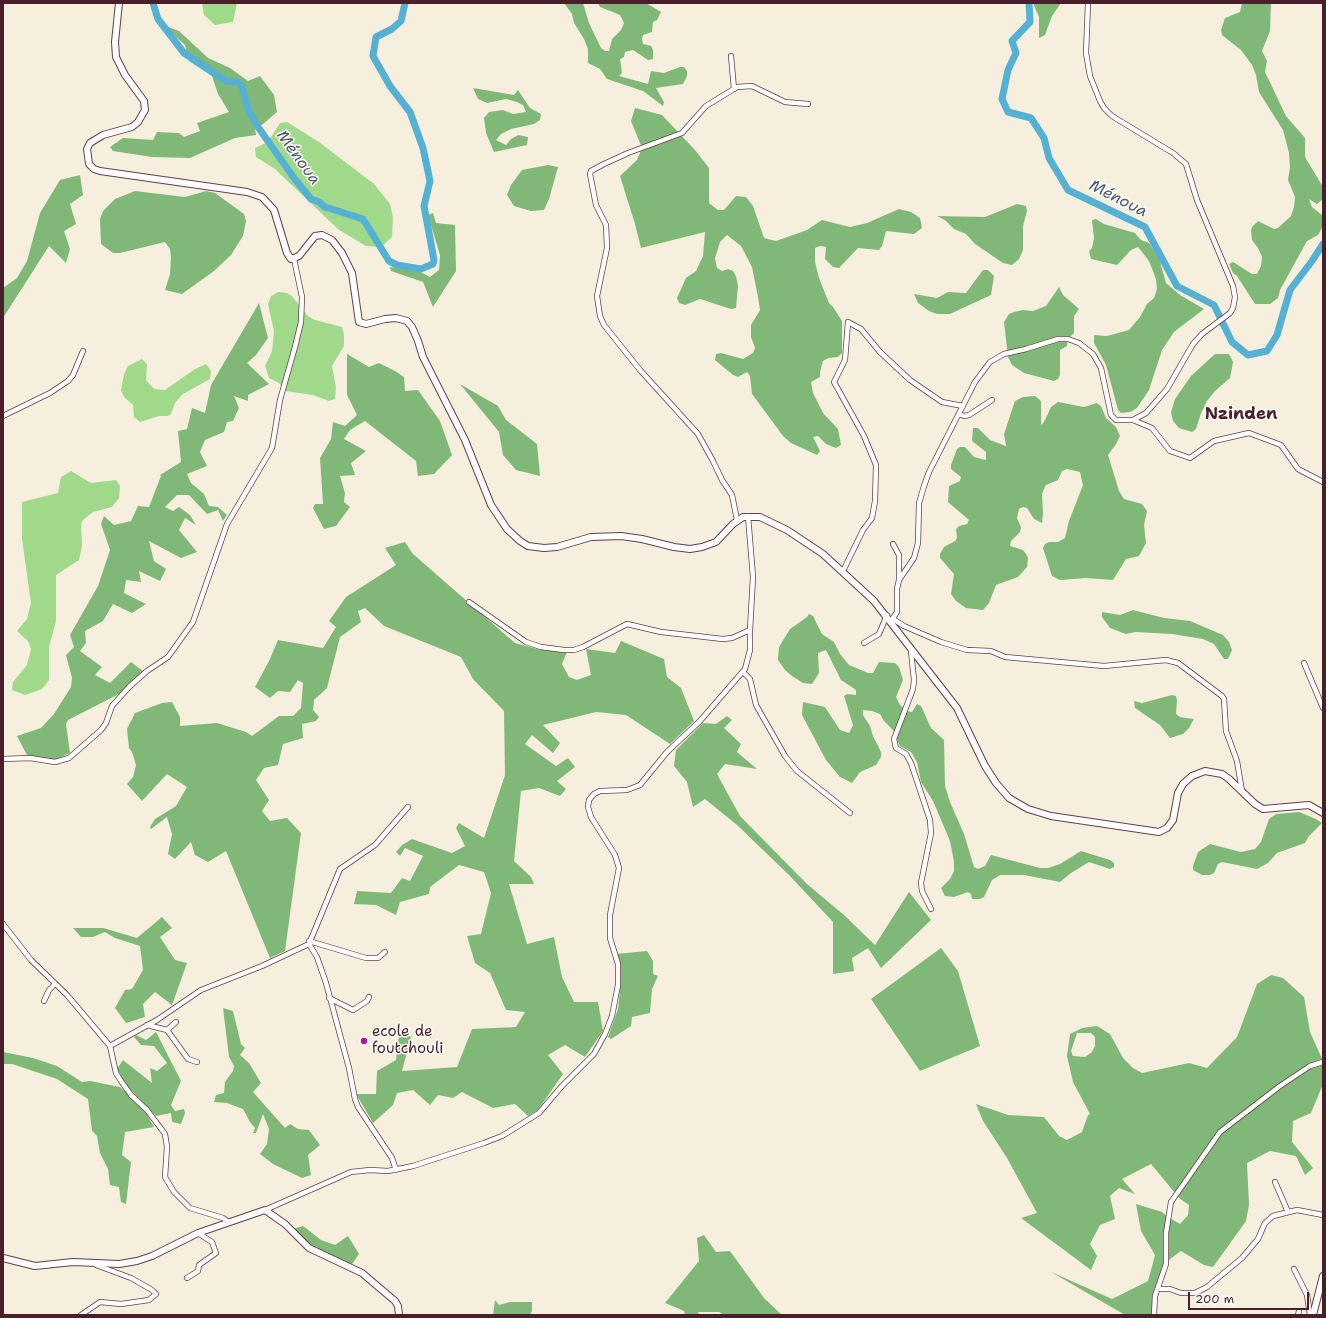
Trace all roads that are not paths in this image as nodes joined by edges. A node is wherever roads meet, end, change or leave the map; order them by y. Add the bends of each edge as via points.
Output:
1 (119, 3) edge
2 (1088, 3) edge
3 (731, 56) dead end
4 (734, 89) junction
5 (808, 104) dead end
6 (294, 259) junction
7 (83, 351) dead end
8 (992, 400) dead end
9 (964, 406) junction
10 (959, 414) junction
11 (3, 416) edge
12 (1133, 420) junction
13 (1323, 482) edge
14 (748, 516) junction
15 (737, 520) junction
16 (893, 544) dead end
17 (843, 571) junction
18 (899, 580) junction
19 (469, 602) dead end
20 (887, 615) junction
21 (892, 620) junction
22 (750, 630) junction
23 (864, 642) dead end
24 (911, 651) junction
25 (1304, 663) dead end
26 (743, 672) junction
27 (1323, 708) edge
28 (3, 759) edge
29 (1242, 792) junction
30 (408, 807) dead end
31 (1322, 810) edge
32 (850, 813) dead end
33 (930, 909) dead end
34 (3, 924) edge
35 (309, 943) junction
36 (386, 952) dead end
37 (55, 984) junction
38 (369, 997) dead end
39 (329, 998) junction
40 (44, 1001) dead end
41 (176, 1022) dead end
42 (147, 1025) junction
43 (167, 1030) junction
44 (110, 1046) junction
45 (197, 1062) dead end
46 (1323, 1062) edge
47 (396, 1170) junction
48 (1275, 1182) dead end
49 (265, 1210) junction
50 (1288, 1212) junction
51 (1323, 1215) edge
52 (229, 1222) junction
53 (198, 1233) junction
54 (3, 1258) edge
55 (93, 1263) junction
56 (1294, 1270) dead end
57 (1323, 1276) edge
58 (187, 1278) dead end
59 (1158, 1287) junction
60 (81, 1315) edge
61 (398, 1315) edge
62 (1154, 1315) edge
63 (1310, 1315) edge
64 (1314, 1315) edge

1 - 6 street via 116,57 125,75 144,101 145,110 132,127 103,135 90,143 87,149 90,164 100,171 247,192 262,197 274,210 287,253
2 - 12 street via 1086,53 1090,76 1100,101 1112,116 1173,152 1186,164 1197,200 1229,274 1235,297 1230,313 1210,326 1193,344 1166,389 1146,413
3 - 4 street
4 - 5 street via 752,86 785,102
4 - 15 street via 706,106 684,131 604,164 591,171 589,177 596,205 606,225 606,248 597,296 604,325 640,370 698,434 732,495
6 - 15 street via 315,236 329,237 342,253 352,273 359,322 366,324 384,318 396,318 407,321 412,327 423,357 465,440 491,505 507,529 520,542 528,546 556,548 591,537 621,536 690,549 716,542
6 - 28 street via 302,297 301,322 280,400 272,448 227,524 193,622 168,657 147,671 129,688 112,706 106,723 100,730 68,758 55,762 30,758
7 - 11 street via 68,381 50,393
8 - 10 street via 969,415
9 - 10 street
9 - 12 street via 975,382 994,358 1062,338 1079,343 1093,354 1101,368 1109,411 1113,418
9 - 17 street via 942,402 910,380 880,352 862,329 848,322 845,360 834,382 864,436 876,465 872,518 863,530
10 - 18 street via 924,486 919,503 916,553
12 - 13 street via 1152,428 1170,451 1190,458 1214,441 1249,433 1281,445 1298,469
14 - 15 street
14 - 17 street via 760,517 787,530
14 - 22 street via 754,577
16 - 18 street via 899,555
17 - 20 street
18 - 21 street via 897,607
19 - 22 street via 526,642 564,650 583,647 627,624 661,632 723,639
20 - 21 street
20 - 23 street via 879,634
21 - 24 street
21 - 29 street via 941,642 967,650 991,651 1005,657 1104,666 1166,660 1178,663 1224,699 1226,731 1237,761
22 - 26 street via 748,664
24 - 29 street via 958,708 985,766 996,783 1009,798 1028,809 1050,816 1159,832 1167,828 1173,820 1180,788 1198,773 1205,771 1222,774
24 - 33 street via 913,688 894,738 896,748 906,754 910,763 930,820 931,833 921,883
25 - 27 street
26 - 32 street via 750,679 756,705 796,771
26 - 47 street via 700,721 667,752 640,785 627,790 600,791 589,800 591,817 615,855 618,868 610,915 610,938 618,964 618,985 606,1034 594,1054 562,1086 545,1108 502,1136 430,1162
29 - 31 street via 1263,809 1307,805
30 - 35 street via 375,845 340,868
34 - 37 street via 31,960
35 - 36 street via 366,958 378,958
35 - 39 street via 317,957
35 - 42 street via 262,966 201,990
37 - 40 street
37 - 44 street
38 - 39 street via 353,1010
39 - 47 street via 355,1099 392,1158
41 - 43 street
42 - 43 street
42 - 44 street
43 - 45 street via 188,1059
44 - 52 street via 120,1081 165,1134 166,1177 174,1192 190,1208
46 - 59 street via 1310,1066 1280,1086 1220,1132 1171,1202 1166,1233 1166,1264
47 - 49 street via 351,1172
48 - 50 street
49 - 52 street
49 - 61 street via 285,1224 307,1247 362,1273 395,1301
50 - 51 street via 1298,1210
50 - 59 street via 1273,1216 1265,1223 1258,1239 1242,1258 1207,1287 1194,1293 1181,1293
52 - 53 street
53 - 55 street via 137,1261 119,1264
53 - 58 street via 212,1242 216,1253 199,1265 198,1270
54 - 55 street via 35,1266 73,1262
55 - 60 street via 131,1278 156,1294 149,1300 121,1304 100,1302
56 - 63 street via 1307,1295
57 - 64 street
59 - 62 street

